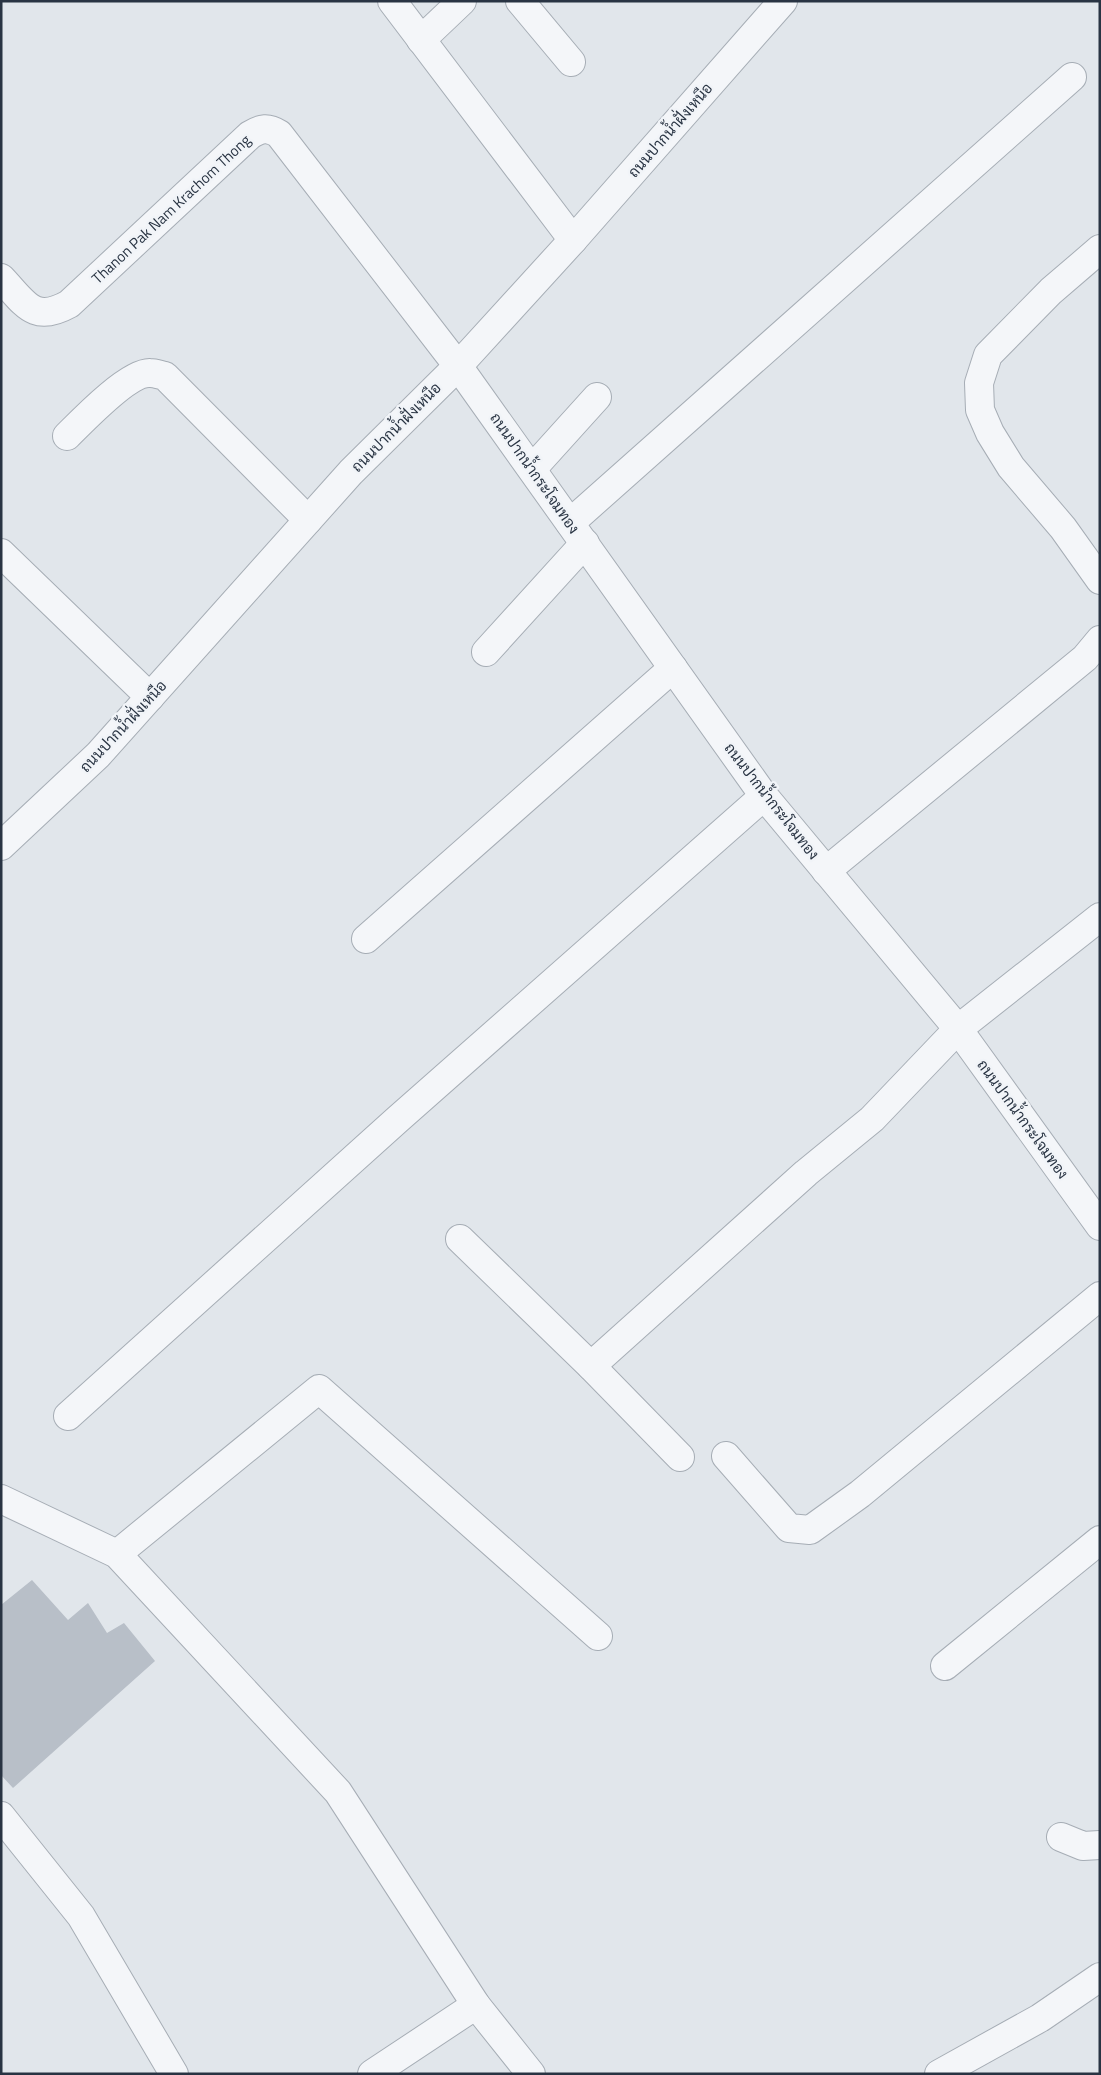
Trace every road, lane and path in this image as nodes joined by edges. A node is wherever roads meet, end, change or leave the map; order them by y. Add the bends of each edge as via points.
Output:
1 (392, 1) edge
2 (462, 1) edge
3 (520, 1) edge
4 (783, 1) edge
5 (421, 40) junction
6 (571, 62) dead end
7 (1072, 77) dead end
8 (573, 240) junction
9 (1100, 249) edge
10 (1, 278) edge
11 (458, 366) junction
12 (597, 397) dead end
13 (67, 436) dead end
14 (532, 469) junction
15 (308, 520) junction
16 (578, 533) junction
17 (1, 553) edge
18 (1100, 580) edge
19 (1100, 640) edge
20 (486, 652) dead end
21 (673, 668) junction
22 (150, 697) junction
23 (764, 796) junction
24 (1, 846) edge
25 (826, 871) junction
26 (1100, 917) edge
27 (366, 939) dead end
28 (958, 1028) junction
29 (1100, 1226) edge
30 (460, 1239) dead end
31 (1100, 1296) edge
32 (591, 1366) junction
33 (68, 1416) dead end
34 (726, 1456) dead end
35 (680, 1457) dead end
36 (1, 1500) edge
37 (1100, 1540) edge
38 (117, 1554) junction
39 (598, 1636) dead end
40 (945, 1666) dead end
41 (1, 1816) edge
42 (1061, 1837) dead end
43 (1100, 1846) edge
44 (1100, 1977) edge
45 (476, 2005) junction
46 (174, 2074) edge
47 (372, 2074) edge
48 (531, 2074) edge
49 (939, 2074) edge

1 - 5 street
2 - 5 street
3 - 6 street
4 - 8 street, ถนนปากน้ำฝั่งเหนือ
5 - 8 street
7 - 16 street
8 - 11 street, ถนนปากน้ำฝั่งเหนือ
9 - 18 street via 1051,291 988,355 979,383 980,410 990,433 1011,467 1064,528
10 - 11 street, Thanon Pak Nam Krachom Thong via 32,310 43,313 56,311 69,304 250,135 265,128 280,134
11 - 14 street, ถนนปากน้ำกระโจมทอง
11 - 15 street, ถนนปากน้ำฝั่งเหนือ via 351,472
12 - 14 street
13 - 15 street via 100,404 135,377 149,372 165,376
14 - 16 street, ถนนปากน้ำกระโจมทอง
15 - 22 street, ถนนปากน้ำฝั่งเหนือ
16 - 20 street
16 - 21 street, ถนนปากน้ำกระโจมทอง
17 - 22 street
19 - 25 street via 1085,658
21 - 23 street, ถนนปากน้ำกระโจมทอง
21 - 27 street
22 - 24 street, ถนนปากน้ำฝั่งเหนือ via 98,755
23 - 25 street, ถนนปากน้ำกระโจมทอง
23 - 33 street
25 - 28 street, ถนนปากน้ำกระโจมทอง
26 - 28 street
28 - 29 street, ถนนปากน้ำกระโจมทอง
28 - 32 street via 872,1119 806,1173
30 - 32 street
31 - 34 street via 860,1494 810,1530 789,1528
32 - 35 street
36 - 38 street
37 - 40 street
38 - 39 street via 319,1389
38 - 45 street via 338,1792
41 - 46 street via 82,1916
42 - 43 street via 1083,1846
44 - 49 street via 1040,2018
45 - 47 street
45 - 48 street

